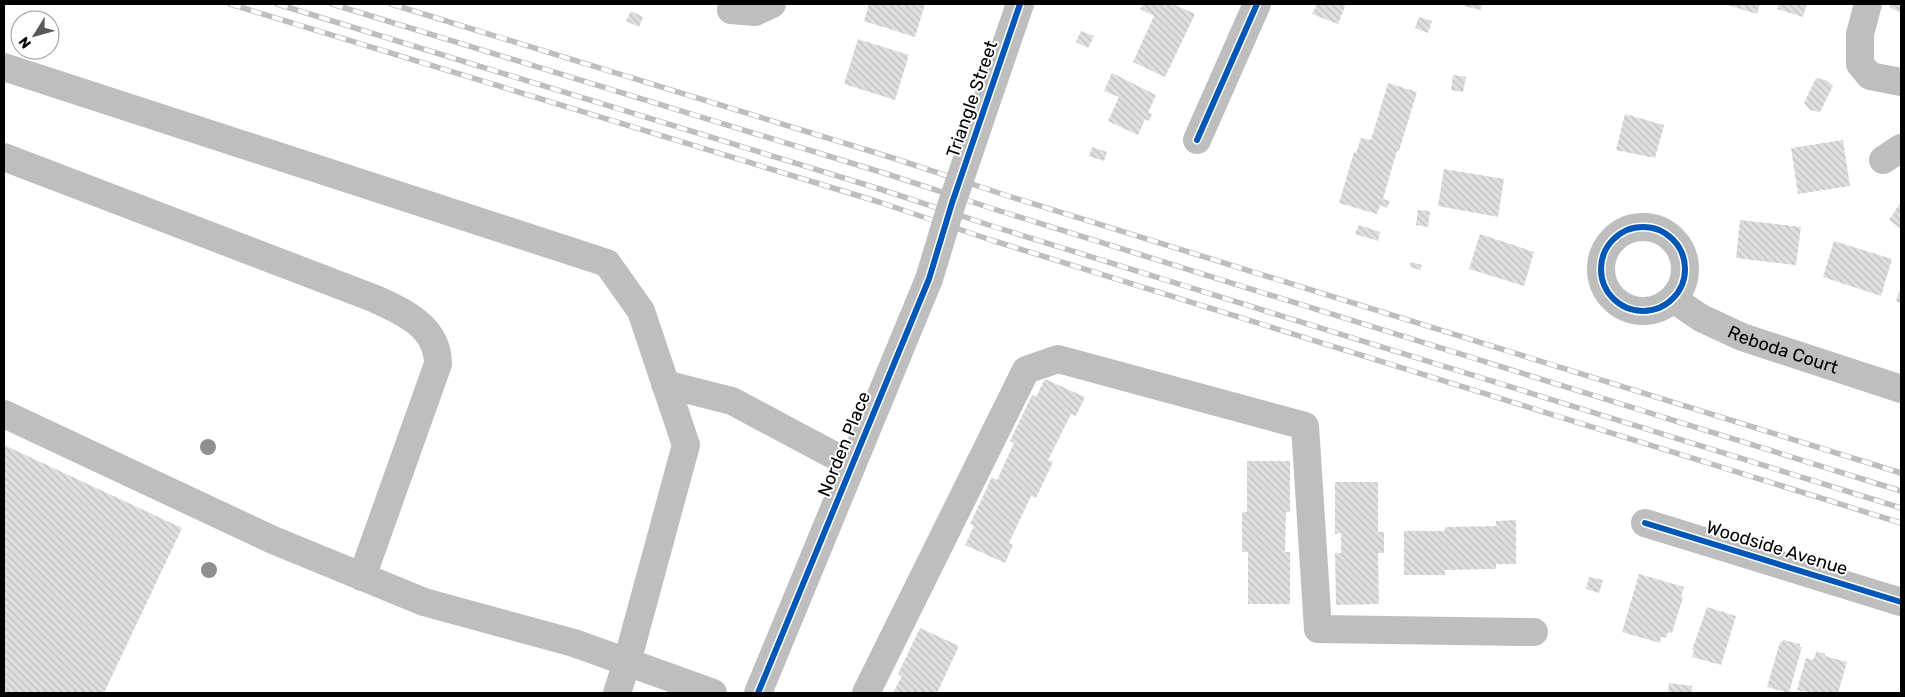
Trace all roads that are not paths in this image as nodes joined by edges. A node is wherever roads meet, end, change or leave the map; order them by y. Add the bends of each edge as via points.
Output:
1 (772, 4) edge
2 (1020, 4) edge
3 (1257, 4) edge
4 (1868, 4) edge
5 (731, 10) dead end
6 (4, 67) edge
7 (1901, 82) edge
8 (1197, 140) dead end
9 (4, 157) edge
10 (952, 203) joint
11 (1673, 299) dead end
12 (665, 384) junction
13 (1901, 389) edge
14 (4, 414) edge
15 (852, 465) junction
16 (1645, 523) dead end
17 (362, 577) junction
18 (1901, 602) edge
19 (1534, 632) dead end
20 (628, 662) junction
21 (617, 693) edge
22 (713, 693) edge
23 (758, 693) edge
24 (866, 693) edge

1 - 5 street via 755,12
2 - 10 street, Triangle Street, bridge
3 - 8 street
4 - 7 street via 1860,34 1860,64 1870,76
6 - 12 street via 606,263 641,311
9 - 17 street via 373,298 403,312 429,335 438,350 438,364
10 - 15 street, Norden Place, bridge via 929,279
11 - 13 street, Reboda Court via 1701,318 1742,337
12 - 15 street via 732,400
12 - 20 street via 686,445
14 - 17 street via 273,540
15 - 23 street, Norden Place
16 - 18 street, Woodside Avenue
17 - 20 street via 424,602 574,643
19 - 24 street via 1318,629 1305,426 1058,359 1026,370
20 - 21 street
20 - 22 street

